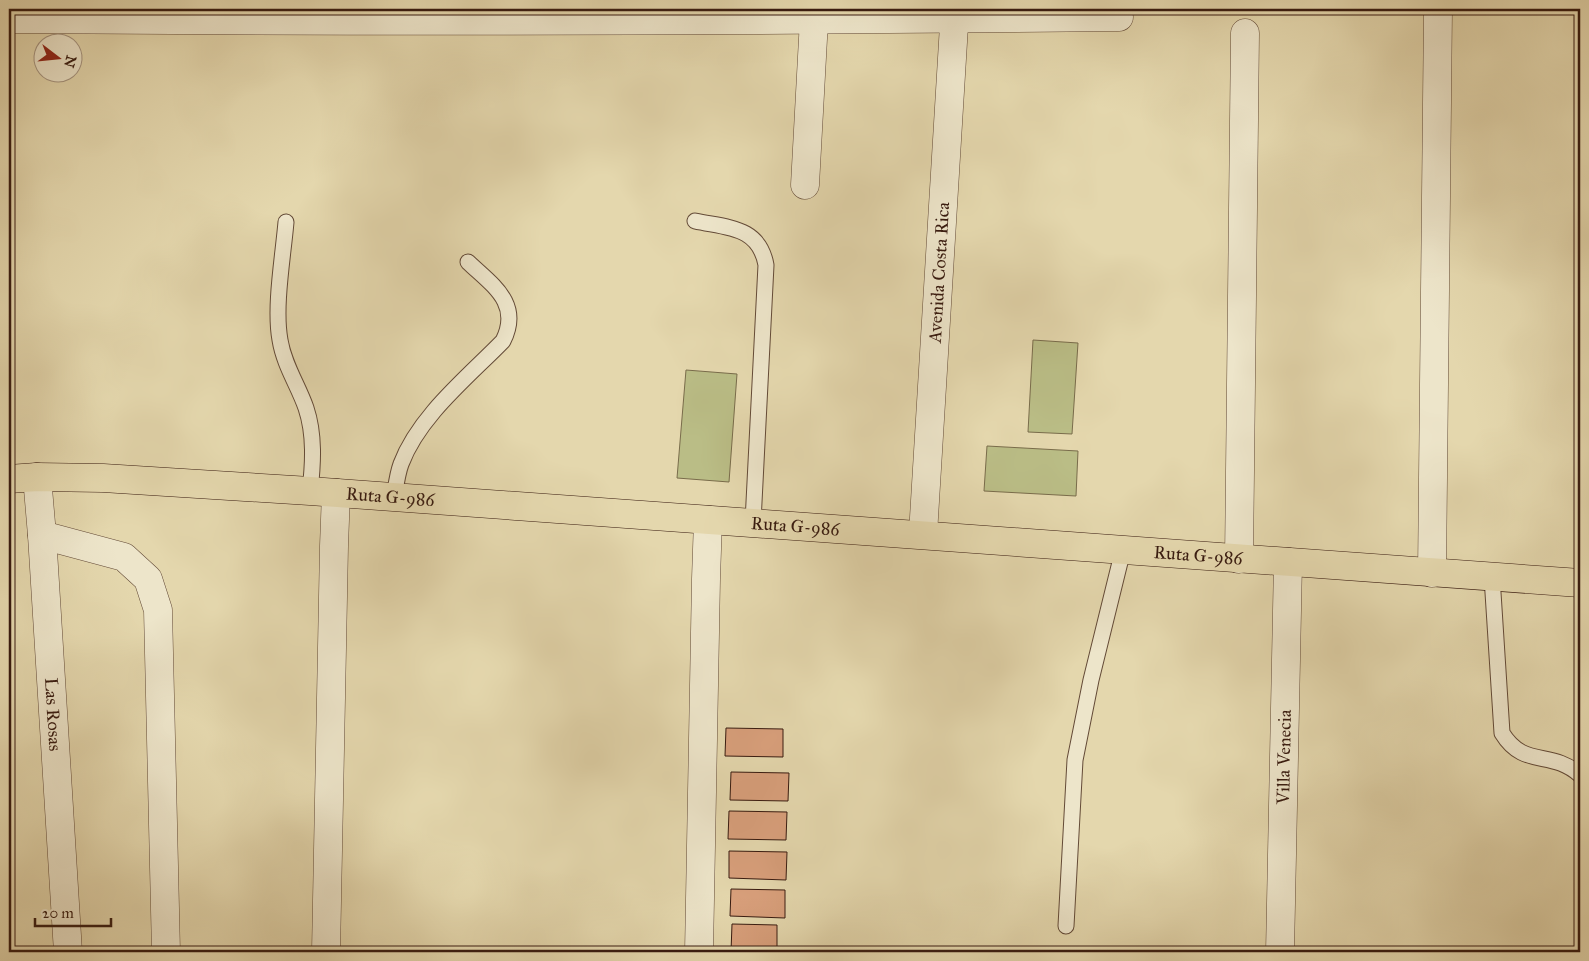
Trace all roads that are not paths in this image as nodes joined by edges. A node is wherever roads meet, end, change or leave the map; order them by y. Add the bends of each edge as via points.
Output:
1 (1438, 9) edge
2 (682, 14) edge
3 (954, 14) edge
4 (316, 15) edge
5 (1119, 17) dead end
6 (9, 19) edge
7 (814, 20) junction
8 (1245, 33) dead end
9 (805, 185) dead end
10 (695, 221) dead end
11 (286, 222) dead end
12 (468, 262) dead end
13 (36, 477) junction
14 (9, 479) edge
15 (323, 492) junction
16 (394, 498) junction
17 (708, 520) junction
18 (753, 522) junction
19 (923, 534) junction
20 (42, 535) junction
21 (1124, 550) junction
22 (1239, 559) junction
23 (1288, 562) junction
24 (1432, 573) junction
25 (1492, 577) junction
26 (1580, 583) edge
27 (1580, 775) edge
28 (1066, 926) dead end
29 (68, 952) edge
30 (166, 952) edge
31 (326, 952) edge
32 (699, 952) edge
33 (1280, 952) edge

1 - 24 street
2 - 4 street
2 - 7 street
3 - 5 street
3 - 7 street
3 - 19 street, Avenida Costa Rica
4 - 6 street
7 - 9 street
8 - 22 street
10 - 18 lane via 742,231 755,240 766,265
11 - 15 lane via 278,330 284,356 307,409 313,463
12 - 16 lane via 504,297 509,313 507,332 503,341 422,426 401,464
13 - 14 main road, Ruta G-986
13 - 15 main road, Ruta G-986
13 - 20 street, Las Rosas
15 - 16 main road, Ruta G-986
15 - 31 street via 334,546
16 - 17 main road, Ruta G-986
17 - 18 main road, Ruta G-986
17 - 32 street
18 - 19 main road, Ruta G-986
19 - 21 main road, Ruta G-986
20 - 29 street, Las Rosas
20 - 30 street via 124,557 148,579 158,610
21 - 22 main road, Ruta G-986
21 - 28 lane via 1090,680 1075,760
22 - 23 main road, Ruta G-986
23 - 24 main road, Ruta G-986
23 - 33 street, Villa Venecia
24 - 25 main road, Ruta G-986
25 - 26 main road, Ruta G-986
25 - 27 lane via 1502,733 1524,755 1559,761

